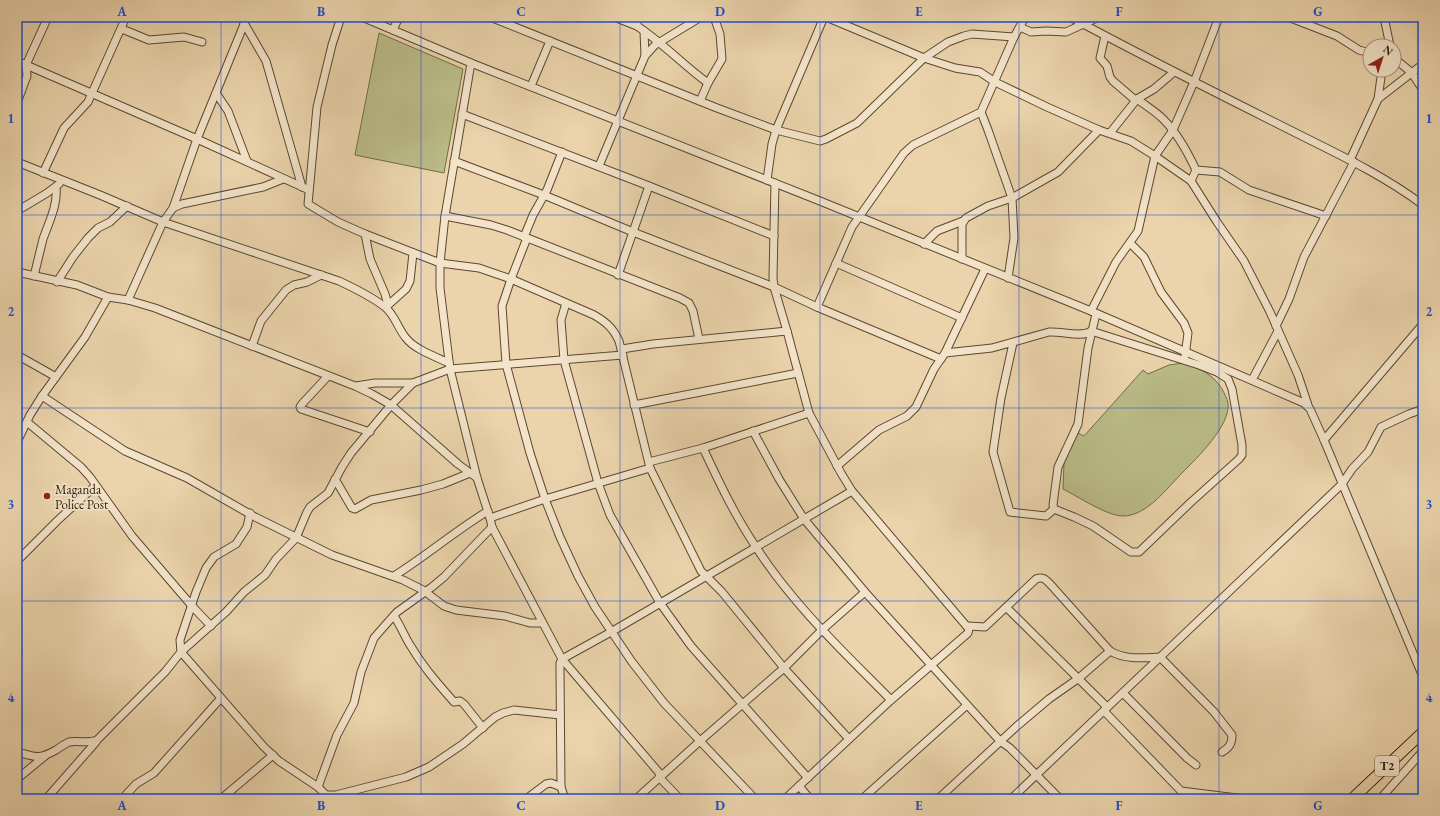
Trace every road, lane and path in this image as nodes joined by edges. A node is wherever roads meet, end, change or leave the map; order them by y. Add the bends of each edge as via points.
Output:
1 (48, 17) edge
2 (126, 17) edge
3 (341, 17) edge
4 (362, 17) edge
5 (398, 17) edge
6 (490, 17) edge
7 (614, 17) edge
8 (637, 17) edge
9 (701, 17) edge
10 (714, 17) edge
11 (825, 17) edge
12 (1025, 17) edge
13 (1070, 17) edge
14 (1099, 17) edge
15 (1219, 17) edge
16 (1288, 17) edge
17 (1384, 17) edge
18 (246, 20) edge
19 (1084, 24) junction
20 (1020, 27) junction
21 (641, 28) junction
22 (122, 29) junction
23 (393, 30) junction
24 (1106, 36) junction
25 (1014, 37) junction
26 (1388, 38) edge
27 (550, 41) junction
28 (202, 42) dead end
29 (660, 42) junction
30 (1362, 51) edge
31 (645, 56) junction
32 (924, 58) junction
33 (17, 61) edge
34 (471, 62) junction
35 (1423, 64) edge
36 (26, 65) junction
37 (1402, 65) edge
38 (1174, 72) junction
39 (1412, 73) junction
40 (636, 76) junction
41 (1381, 78) edge
42 (995, 82) junction
43 (1194, 82) junction
44 (708, 83) junction
45 (532, 86) junction
46 (1423, 90) edge
47 (93, 93) junction
48 (216, 93) junction
49 (1137, 99) junction
50 (1378, 99) junction
51 (700, 101) junction
52 (17, 103) edge
53 (981, 112) junction
54 (462, 114) junction
55 (618, 121) junction
56 (776, 130) junction
57 (1099, 130) junction
58 (1173, 130) junction
59 (1110, 133) junction
60 (197, 139) junction
61 (562, 152) junction
62 (1156, 156) junction
63 (247, 161) junction
64 (454, 161) junction
65 (1352, 161) junction
66 (17, 162) edge
67 (599, 166) junction
68 (1196, 170) junction
69 (43, 173) junction
70 (283, 179) junction
71 (766, 180) junction
72 (64, 181) junction
73 (1191, 181) junction
74 (775, 183) junction
75 (649, 186) junction
76 (56, 187) junction
77 (302, 187) junction
78 (309, 190) junction
79 (544, 195) junction
80 (1012, 198) junction
81 (1423, 205) edge
82 (127, 206) junction
83 (173, 208) junction
84 (17, 211) edge
85 (445, 216) junction
86 (1326, 216) junction
87 (858, 217) junction
88 (963, 221) junction
89 (163, 222) junction
90 (633, 232) junction
91 (365, 234) junction
92 (774, 236) junction
93 (526, 237) junction
94 (1130, 243) junction
95 (924, 244) junction
96 (413, 253) junction
97 (962, 259) junction
98 (440, 262) junction
99 (836, 263) junction
100 (985, 269) junction
101 (17, 272) edge
102 (321, 275) junction
103 (618, 275) junction
104 (34, 276) junction
105 (1008, 278) junction
106 (511, 279) junction
107 (57, 282) junction
108 (774, 287) junction
109 (108, 297) junction
110 (128, 300) junction
111 (566, 303) junction
112 (387, 306) junction
113 (817, 307) junction
114 (1093, 312) junction
115 (962, 318) junction
116 (1423, 324) edge
117 (1277, 329) junction
118 (787, 331) junction
119 (1092, 331) junction
120 (699, 339) junction
121 (1013, 343) junction
122 (252, 346) junction
123 (622, 352) junction
124 (1186, 352) junction
125 (17, 355) edge
126 (943, 356) junction
127 (564, 360) junction
128 (1184, 360) junction
129 (506, 364) junction
130 (449, 366) junction
131 (798, 373) junction
132 (328, 376) junction
133 (56, 377) junction
134 (1252, 380) junction
135 (413, 383) junction
136 (355, 386) junction
137 (42, 396) junction
138 (634, 404) junction
139 (391, 405) junction
140 (1308, 405) junction
141 (1423, 409) edge
142 (809, 413) junction
143 (27, 422) junction
144 (753, 431) junction
145 (370, 432) junction
146 (1324, 440) junction
147 (17, 442) edge
148 (703, 448) junction
149 (649, 465) junction
150 (837, 466) junction
151 (470, 473) junction
152 (477, 478) junction
153 (335, 479) junction
154 (598, 483) junction
155 (1342, 484) junction
156 (95, 486) junction
157 (852, 491) junction
158 (545, 499) junction
159 (1054, 509) junction
160 (250, 513) junction
161 (489, 514) junction
162 (804, 519) junction
163 (492, 528) junction
164 (296, 538) junction
165 (756, 547) junction
166 (17, 562) edge
167 (394, 576) junction
168 (706, 576) junction
169 (425, 592) junction
170 (865, 592) junction
171 (660, 603) junction
172 (192, 606) junction
173 (1006, 608) junction
174 (394, 616) junction
175 (542, 623) junction
176 (211, 626) junction
177 (968, 626) junction
178 (822, 630) junction
179 (611, 632) junction
180 (1110, 651) junction
181 (181, 652) junction
182 (1160, 657) junction
183 (562, 659) junction
184 (930, 666) junction
185 (784, 668) junction
186 (1423, 677) edge
187 (1079, 678) junction
188 (1123, 692) junction
189 (221, 698) junction
190 (891, 700) junction
191 (742, 704) junction
192 (967, 705) junction
193 (1105, 709) junction
194 (560, 715) junction
195 (483, 728) junction
196 (1423, 732) edge
197 (849, 739) junction
198 (97, 740) junction
199 (700, 741) junction
200 (1000, 741) junction
201 (1423, 751) edge
202 (17, 752) edge
203 (1222, 752) dead end
204 (272, 755) junction
205 (45, 756) junction
206 (1196, 765) dead end
207 (1037, 774) junction
208 (660, 776) junction
209 (808, 778) junction
210 (17, 779) edge
211 (799, 786) junction
212 (318, 787) junction
213 (561, 787) junction
214 (1423, 795) edge
215 (324, 797) edge
216 (46, 799) edge
217 (122, 799) edge
218 (221, 799) edge
219 (526, 799) edge
220 (565, 799) edge
221 (636, 799) edge
222 (680, 799) edge
223 (755, 799) edge
224 (785, 799) edge
225 (810, 799) edge
226 (862, 799) edge
227 (938, 799) edge
228 (1011, 799) edge
229 (1060, 799) edge
230 (1245, 799) edge
231 (1352, 799) edge
232 (1380, 799) edge
233 (1422, 799) edge

1 - 36 street
2 - 22 street
3 - 78 street via 317,107
4 - 23 street
5 - 23 street
6 - 27 street
7 - 21 street
8 - 21 street
9 - 29 street
10 - 44 street via 720,34 722,59
11 - 32 street
11 - 56 street
12 - 20 street
13 - 19 street
14 - 19 street
15 - 43 street
16 - 30 street via 1337,36
17 - 26 street
18 - 48 street
18 - 77 street via 266,61
19 - 20 street via 1066,32 1031,32
19 - 24 street
20 - 25 street
21 - 29 street
21 - 31 street
22 - 28 street via 149,40 184,38
22 - 47 street
23 - 34 street
24 - 38 street
24 - 49 street via 1100,58 1107,66 1113,81
25 - 32 street via 972,34 948,42
25 - 42 street
27 - 40 street
27 - 45 street
29 - 31 street
29 - 44 street
31 - 40 street
32 - 42 street via 955,68 980,72
32 - 56 street via 857,123 826,140
33 - 36 street
34 - 45 street
34 - 54 street
35 - 39 street
36 - 47 street
36 - 52 street via 27,76
37 - 39 street
38 - 43 street
38 - 49 street
39 - 46 street
39 - 50 street
40 - 51 street
40 - 55 street
41 - 50 street
42 - 53 street
42 - 57 street
43 - 58 street
43 - 65 street
44 - 51 street
45 - 55 street
47 - 60 street
47 - 69 street via 85,106 64,128
48 - 60 street
48 - 63 street via 228,111
49 - 58 street
49 - 59 street
50 - 65 street
51 - 56 street
53 - 80 street
53 - 87 street via 913,145 904,153
54 - 61 street
54 - 64 street
55 - 67 street
55 - 71 street
56 - 71 street
57 - 59 street
57 - 80 street via 1058,172
58 - 62 street
58 - 68 street
59 - 62 street via 1131,141
60 - 63 street
60 - 83 street
61 - 67 street
61 - 79 street
62 - 73 street
62 - 94 street via 1138,231
63 - 70 street
64 - 79 street
64 - 85 street
65 - 81 street via 1400,188
65 - 86 street
66 - 69 street
67 - 75 street
68 - 73 street
68 - 86 street via 1220,172 1249,190
69 - 72 street
70 - 77 street
70 - 83 street via 262,187
71 - 74 street
72 - 76 street
72 - 82 street
73 - 117 street via 1244,261
74 - 87 street
74 - 92 street
75 - 90 street
75 - 92 street
76 - 84 street
76 - 104 street via 55,206
77 - 78 street
78 - 91 street via 308,204
79 - 90 street
79 - 93 street via 533,215
80 - 88 street via 988,206
80 - 105 street via 1014,238
82 - 89 street
82 - 107 street via 88,238
83 - 89 street
85 - 93 street via 499,227
85 - 98 street
86 - 117 street via 1304,257
87 - 95 street
87 - 99 street
88 - 95 street via 937,231
88 - 97 street
89 - 102 street
89 - 110 street
90 - 103 street
90 - 108 street
91 - 96 street
91 - 112 street via 370,259 385,294
92 - 108 street
93 - 103 street
93 - 106 street
94 - 114 street via 1116,262
94 - 124 street via 1144,257 1160,292 1184,323 1188,333
95 - 97 street
96 - 98 street
96 - 112 street via 410,281 406,289
97 - 100 street
98 - 106 street via 479,268
98 - 130 street via 440,288
99 - 113 street
99 - 115 street
100 - 105 street
100 - 115 street
101 - 104 street
102 - 112 street
102 - 122 street via 286,290 260,322
103 - 120 street via 689,303
104 - 107 street
105 - 114 street
106 - 111 street
106 - 129 street via 502,306
107 - 109 street via 81,286
108 - 113 street
108 - 118 street
109 - 110 street
109 - 133 street via 85,337
110 - 122 street
111 - 123 street via 604,320 611,326
111 - 127 street via 561,320
112 - 130 street via 409,342
113 - 126 street
114 - 119 street
114 - 124 street
115 - 126 street
116 - 146 street
117 - 134 street
117 - 140 street via 1298,375
118 - 120 street
118 - 131 street
119 - 121 street via 1083,335 1049,332
119 - 128 street
119 - 159 street via 1078,424 1058,467
120 - 123 street via 653,344
121 - 126 street
121 - 159 street via 1001,398 994,458 1010,512 1046,516
122 - 132 street
123 - 127 street
123 - 138 street
124 - 128 street
124 - 134 street
125 - 133 street
126 - 150 street via 914,410 879,430
127 - 129 street
127 - 154 street
128 - 159 street via 1217,372 1228,379 1242,444 1242,455 1239,459 1136,553 1093,526
129 - 130 street
129 - 158 street
130 - 135 street
130 - 152 street
131 - 138 street
131 - 142 street
132 - 136 street
132 - 145 street via 300,409
133 - 137 street
134 - 140 street
135 - 136 street
135 - 139 street
136 - 139 street
137 - 143 street
137 - 160 street via 125,451 186,478
138 - 149 street
139 - 145 street
139 - 151 street
140 - 146 street
141 - 155 street via 1382,427 1368,452
142 - 144 street
142 - 150 street
143 - 147 street
143 - 156 street via 81,467
144 - 148 street
144 - 162 street
145 - 153 street via 347,459
146 - 155 street
148 - 149 street
148 - 165 street via 727,498
149 - 154 street
149 - 168 street via 680,530
150 - 157 street
151 - 152 street
151 - 153 street via 421,490 372,500 355,509
152 - 161 street
153 - 164 street via 328,493 310,507
154 - 158 street
154 - 171 street via 610,515
155 - 182 street
155 - 186 street
156 - 166 street
156 - 172 street via 132,536
157 - 162 street
157 - 177 street
158 - 161 street
158 - 179 street via 578,576
160 - 164 street
160 - 172 street via 247,527 236,544 214,557 206,568
161 - 163 street
161 - 167 street via 466,525
162 - 165 street
162 - 170 street
163 - 169 street via 444,577
163 - 175 street
164 - 167 street via 348,561
164 - 176 street via 265,575 244,592
165 - 168 street
165 - 178 street
167 - 169 street
168 - 171 street
168 - 185 street
169 - 174 street
169 - 175 street via 451,609
170 - 178 street
170 - 184 street
171 - 179 street
171 - 191 street via 691,646
172 - 176 street
172 - 181 street via 180,640
173 - 177 street via 985,627
173 - 180 street via 1036,579 1044,579
173 - 187 street
174 - 195 street via 428,672 454,702 464,704
174 - 212 street via 374,638 361,672 354,703 337,735
175 - 183 street
176 - 181 street
177 - 184 street via 968,633
178 - 185 street
178 - 190 street
179 - 183 street
179 - 199 street via 664,703
180 - 182 street via 1141,659
180 - 187 street
181 - 189 street
181 - 198 street via 165,672
182 - 188 street
182 - 203 street via 1214,712 1232,735 1230,745
183 - 194 street
183 - 208 street
184 - 190 street
184 - 192 street
185 - 191 street
185 - 197 street
187 - 193 street
187 - 200 street via 1049,699
188 - 193 street
188 - 206 street
189 - 204 street
189 - 217 street via 154,773 136,784
190 - 197 street
191 - 199 street
191 - 209 street
192 - 200 street
192 - 226 street
193 - 207 street
193 - 230 street via 1179,790
194 - 195 street via 514,710 503,712
194 - 213 street
195 - 215 street via 430,767 419,772
196 - 231 highway, T2
197 - 209 street
198 - 205 street via 90,743 69,742
198 - 216 street
199 - 208 street
199 - 223 street
200 - 207 street
200 - 227 street
201 - 232 street
202 - 205 street
204 - 212 street
204 - 218 street
205 - 210 street
207 - 228 street
207 - 229 street
208 - 221 street
208 - 222 street
209 - 211 street
211 - 224 street
211 - 225 street
212 - 215 street
213 - 219 street via 546,784
213 - 220 street
214 - 233 street

